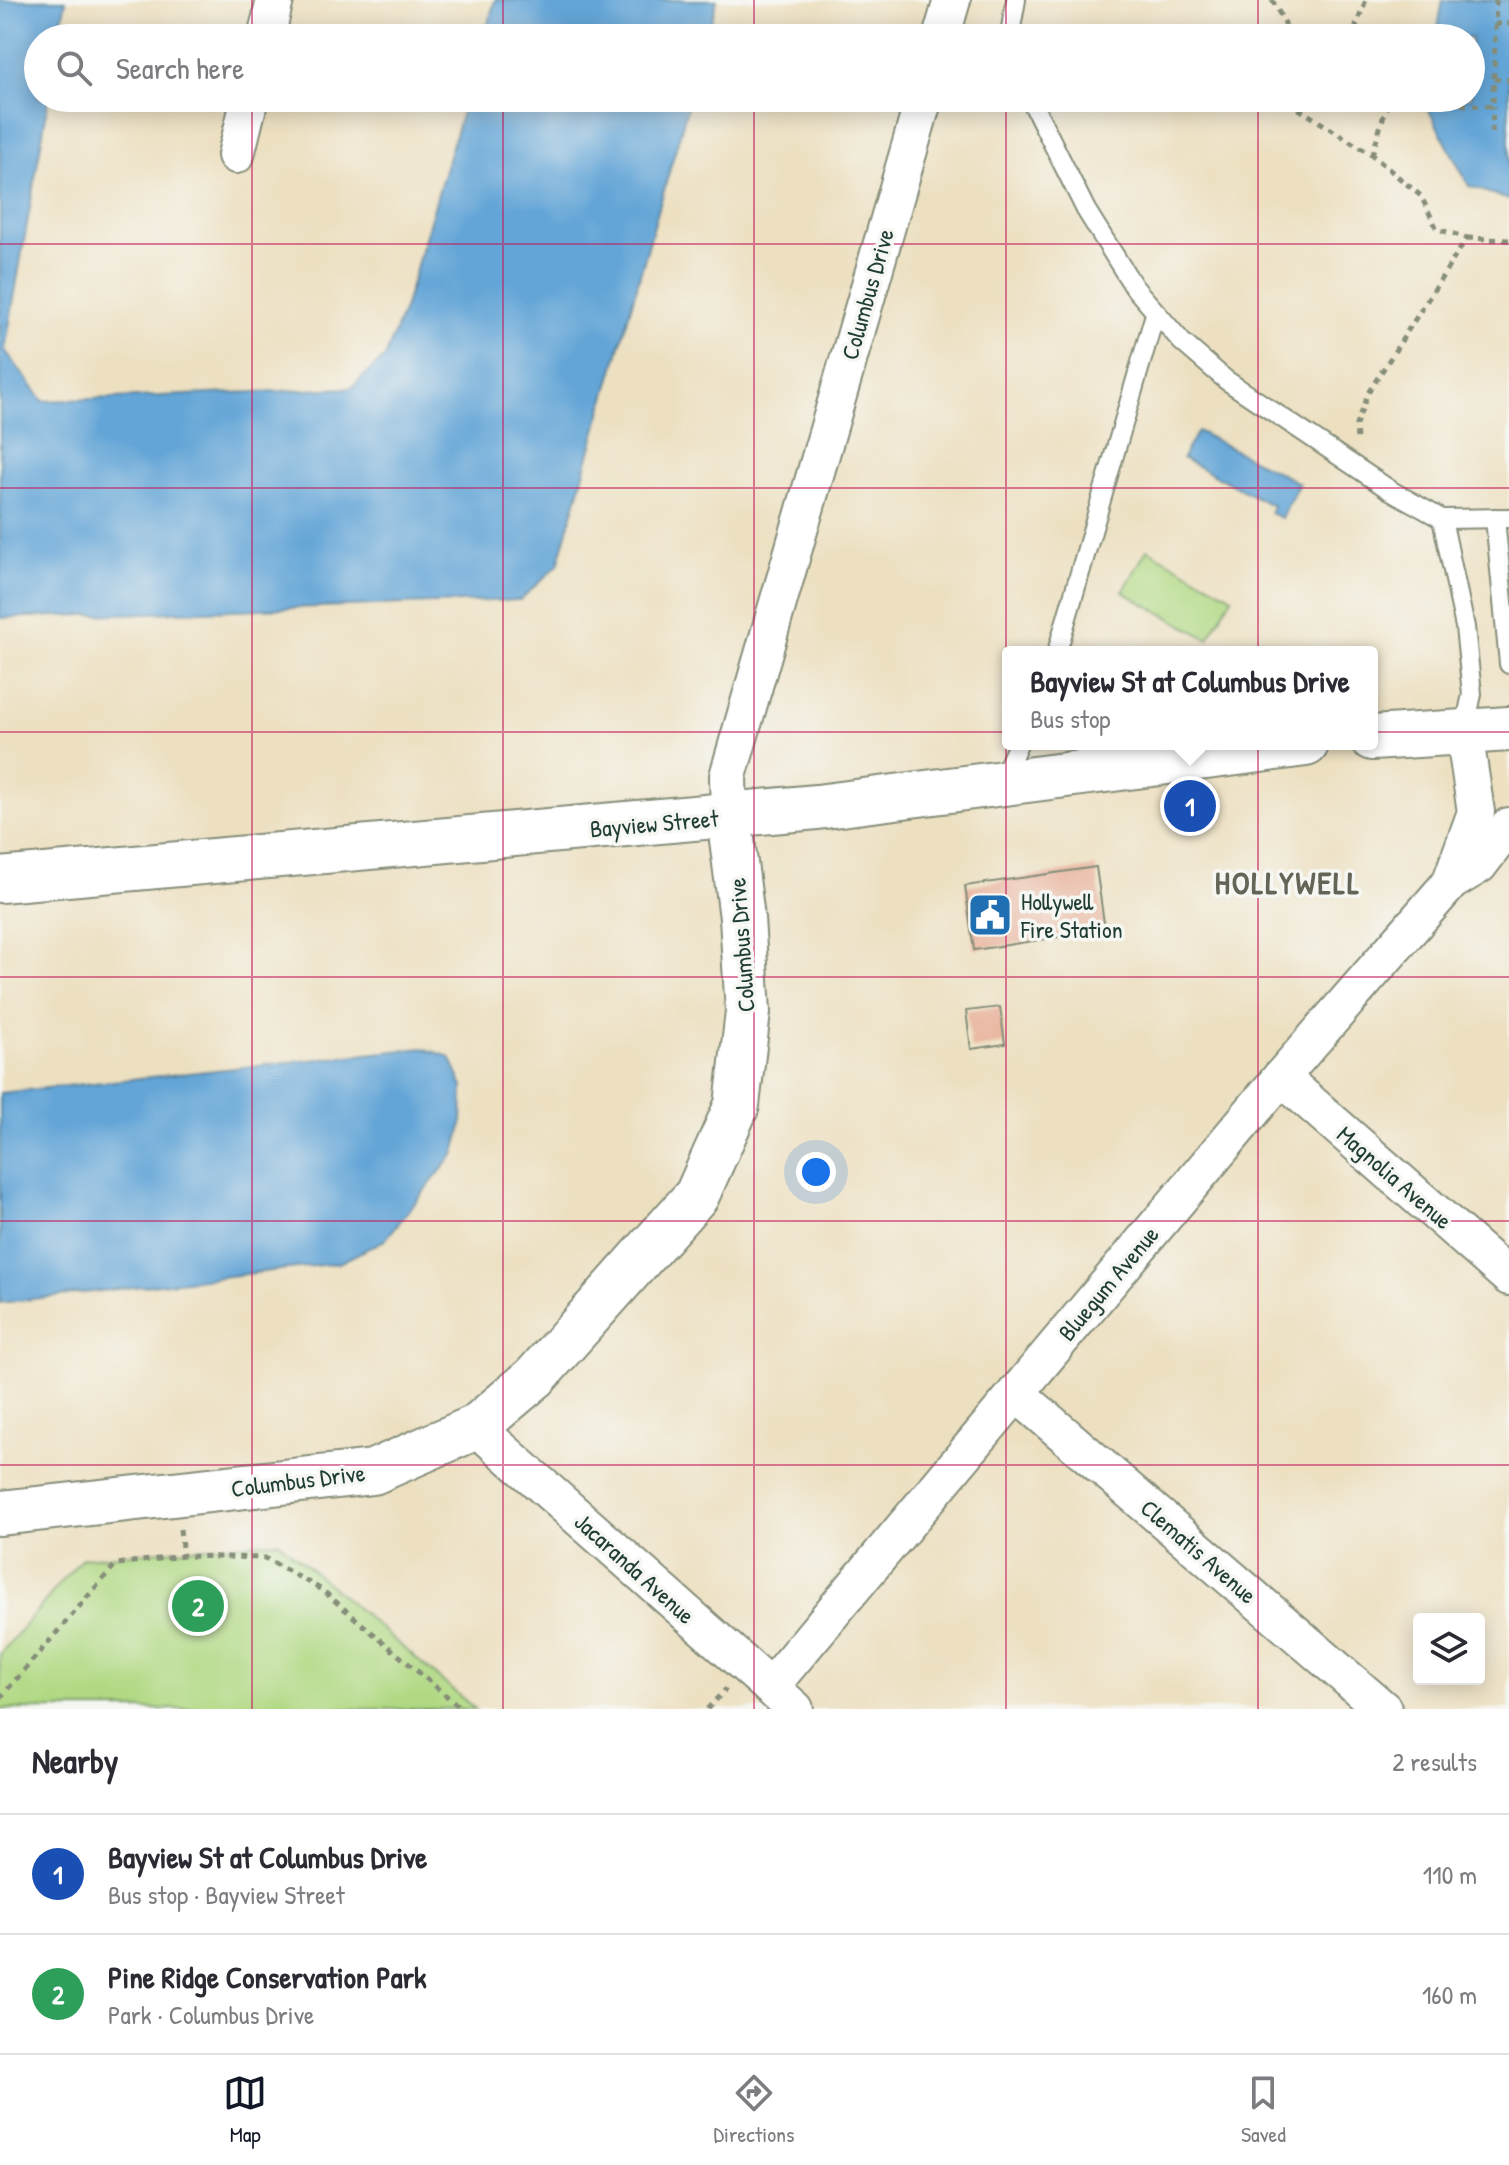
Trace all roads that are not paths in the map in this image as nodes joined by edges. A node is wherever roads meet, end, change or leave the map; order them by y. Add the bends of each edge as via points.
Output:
1 (275, 0) edge
2 (952, 0) edge
3 (1016, 0) edge
4 (269, 24) edge
5 (945, 24) edge
6 (1012, 24) edge
7 (247, 112) edge
8 (920, 112) edge
9 (1037, 112) edge
10 (236, 155) dead end
11 (1155, 314) junction
12 (1502, 518) edge
13 (1442, 519) junction
14 (1059, 646) edge
15 (1509, 664) edge
16 (1509, 729) edge
17 (1464, 732) junction
18 (1378, 738) edge
19 (1015, 750) edge
20 (1260, 750) edge
21 (1000, 784) junction
22 (729, 816) junction
23 (1509, 826) edge
24 (0, 880) edge
25 (1451, 882) junction
26 (1281, 1077) junction
27 (1509, 1277) edge
28 (1016, 1393) junction
29 (476, 1427) junction
30 (0, 1513) edge
31 (782, 1698) edge
32 (1383, 1709) edge

1 - 4 street
2 - 5 street
3 - 6 lane
7 - 10 street
8 - 22 street, Columbus Drive via 728,776
9 - 11 lane via 1086,210
11 - 13 lane via 1226,380
11 - 14 lane
12 - 13 lane
12 - 15 lane
13 - 17 lane via 1465,627 1472,694
16 - 17 main road
17 - 18 main road
17 - 25 street via 1476,812
19 - 21 lane
20 - 21 main road, Bayview Street
21 - 22 main road, Bayview Street
22 - 24 main road, Bayview Street
22 - 29 main road, Columbus Drive via 748,1012 737,1105 697,1195 535,1377
23 - 25 street via 1479,865
25 - 26 street, Bluegum Avenue
26 - 27 street, Magnolia Avenue
26 - 28 street, Bluegum Avenue
28 - 31 street, Bluegum Avenue
28 - 32 street, Clematis Avenue
29 - 30 main road, Columbus Drive via 373,1472
29 - 31 street, Jacaranda Avenue

